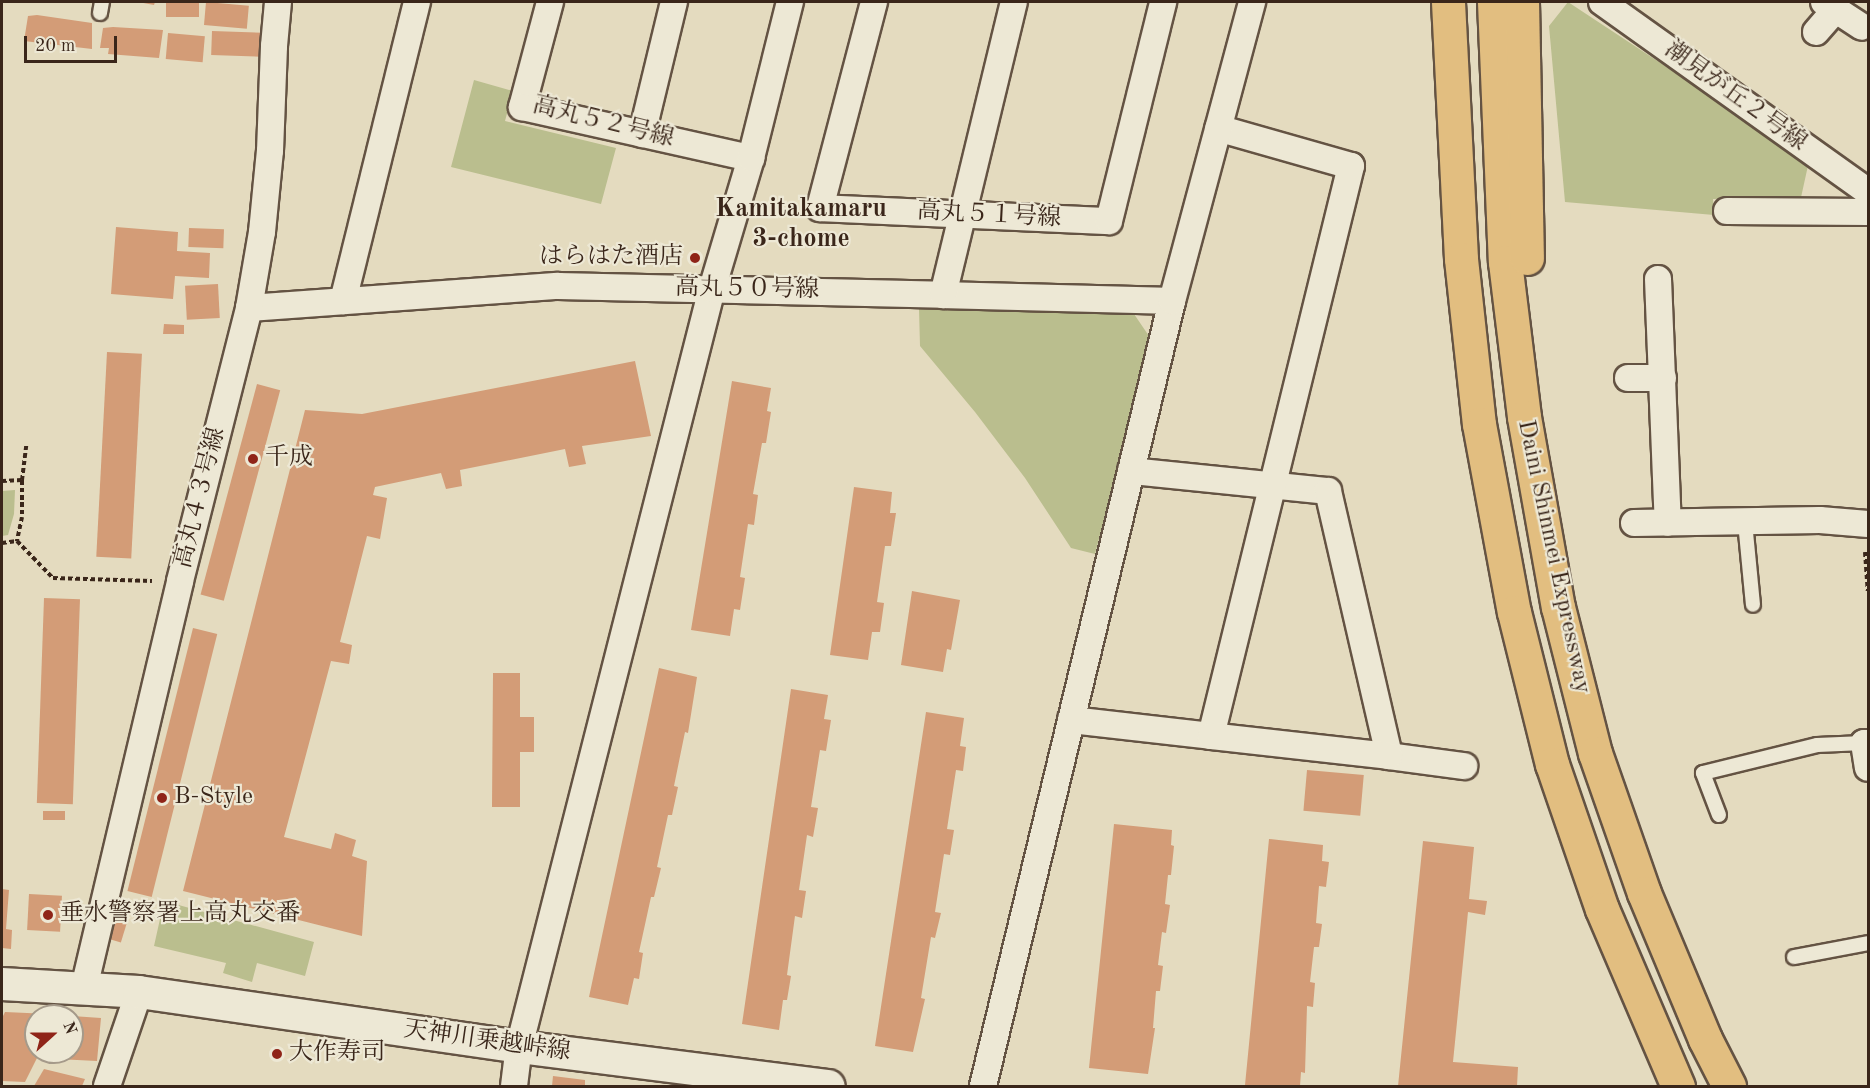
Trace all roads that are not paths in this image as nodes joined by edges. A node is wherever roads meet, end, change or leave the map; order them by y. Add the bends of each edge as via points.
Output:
1 (278, 2) edge
2 (417, 2) edge
3 (550, 2) edge
4 (674, 2) edge
5 (790, 2) edge
6 (874, 2) edge
7 (1014, 2) edge
8 (1163, 2) edge
9 (1251, 2) edge
10 (1448, 2) edge
11 (1494, 2) edge
12 (1522, 2) edge
13 (1602, 2) edge
14 (1830, 5) edge
15 (1862, 27) dead end
16 (1816, 32) dead end
17 (1218, 128) junction
18 (642, 134) junction
19 (751, 158) junction
20 (1869, 192) edge
21 (1727, 211) dead end
22 (1869, 212) edge
23 (961, 215) junction
24 (1658, 279) dead end
25 (712, 289) junction
26 (943, 295) junction
27 (343, 301) junction
28 (1172, 301) junction
29 (249, 308) junction
30 (1628, 378) dead end
31 (1663, 378) junction
32 (1131, 471) junction
33 (1273, 485) junction
34 (1745, 522) junction
35 (1634, 523) dead end
36 (1668, 523) junction
37 (1866, 524) edge
38 (1753, 605) dead end
39 (1558, 607) junction
40 (1071, 720) junction
41 (1211, 736) junction
42 (1867, 751) edge
43 (1389, 756) junction
44 (1464, 766) dead end
45 (1719, 814) dead end
46 (1869, 944) edge
47 (1794, 957) dead end
48 (2, 984) edge
49 (84, 988) junction
50 (139, 992) junction
51 (519, 1047) junction
52 (107, 1086) edge
53 (514, 1086) edge
54 (829, 1086) edge
55 (983, 1086) edge
56 (1678, 1086) edge
57 (1729, 1086) edge

1 - 29 street, 高丸４３号線 via 270,151
2 - 27 street
3 - 18 street, 高丸５２号線 via 522,106
4 - 18 street
5 - 19 street
6 - 23 street, 高丸５１号線 via 820,208
7 - 23 street
8 - 23 street, 高丸５１号線 via 1109,221
9 - 17 street
10 - 56 highway, Daini Shinmei Expressway via 1462,271 1479,424 1514,612 1552,764 1602,909
11 - 39 highway, Daini Shinmei Expressway via 1505,262 1524,417
12 - 39 highway via 1527,265 1538,432
13 - 20 street, 潮見が丘２号線
14 - 15 street
14 - 16 street
17 - 28 street
17 - 33 street via 1351,166
18 - 19 street, 高丸５２号線
19 - 25 street
21 - 22 street
23 - 26 street
24 - 31 street
25 - 26 street, 高丸５０号線
25 - 27 street, 高丸５０号線 via 558,286
25 - 51 street
26 - 28 street, 高丸５０号線
27 - 29 street, 高丸５０号線
28 - 32 street
29 - 49 street, 高丸４３号線
30 - 31 street
31 - 36 street
32 - 33 street
32 - 40 street
33 - 41 street
33 - 43 street via 1328,491
34 - 36 street
34 - 37 street via 1820,520
34 - 38 lane
35 - 36 street
39 - 57 highway, Daini Shinmei Expressway via 1596,753 1644,893 1705,1039
40 - 41 street
40 - 55 street
41 - 43 street
42 - 45 lane via 1817,745 1703,772
43 - 44 street
46 - 47 lane
48 - 49 street, 天神川乗越峠線
49 - 50 street, 天神川乗越峠線
50 - 51 street, 天神川乗越峠線
50 - 52 street
51 - 53 street
51 - 54 street, 天神川乗越峠線

